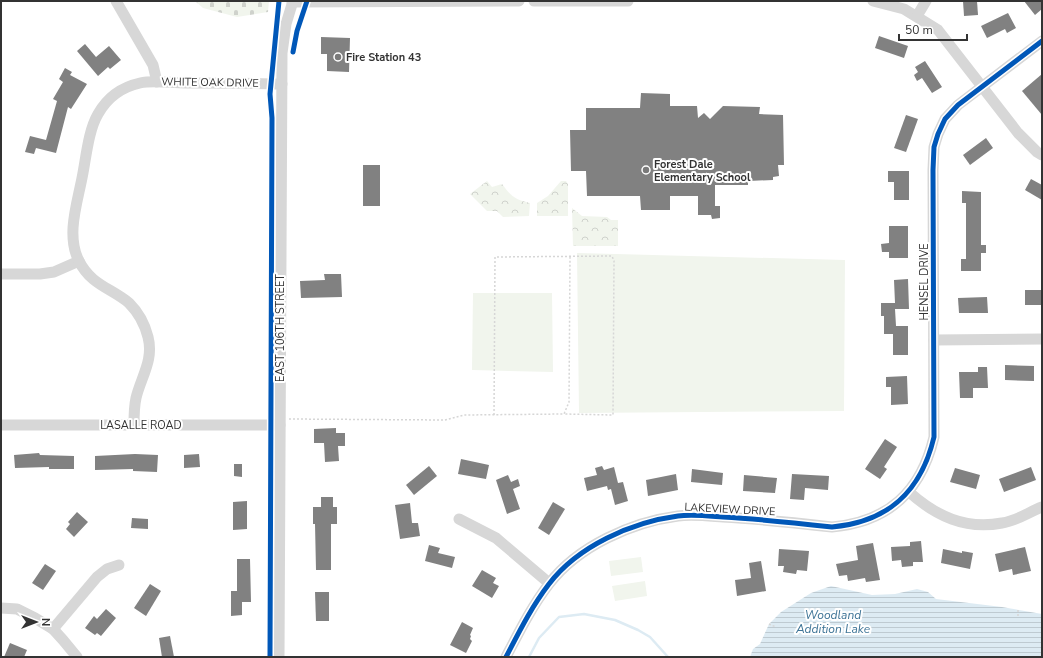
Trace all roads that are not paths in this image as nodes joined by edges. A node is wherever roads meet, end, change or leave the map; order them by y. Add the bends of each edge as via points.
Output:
1 (116, 1) edge
2 (519, 1) edge
3 (534, 1) edge
4 (598, 1) edge
5 (628, 1) edge
6 (873, 1) edge
7 (926, 1) edge
8 (293, 2) edge
9 (918, 16) junction
10 (1042, 41) edge
11 (157, 82) junction
12 (282, 84) junction
13 (983, 87) junction
14 (1042, 155) edge
15 (78, 261) junction
16 (1, 274) edge
17 (1042, 339) edge
18 (934, 340) junction
19 (1, 425) edge
20 (134, 425) junction
21 (280, 426) junction
22 (909, 492) junction
23 (1042, 506) edge
24 (459, 519) dead end
25 (119, 565) dead end
26 (550, 583) junction
27 (1, 608) edge
28 (53, 629) junction
29 (77, 657) edge
30 (279, 657) edge
31 (506, 657) edge

1 - 11 street, WHITE OAK DRIVE via 153,65
2 - 8 street
3 - 4 street
4 - 5 street
6 - 9 street via 904,8
7 - 9 street
8 - 12 street, EAST 106TH STREET via 284,37
9 - 13 street via 938,30
10 - 13 street, HENSEL DRIVE
11 - 12 street, WHITE OAK DRIVE
11 - 15 street via 141,83 118,91 102,108 93,123 72,236
12 - 21 street, EAST 106TH STREET
13 - 14 street via 1018,133
13 - 18 street, HENSEL DRIVE via 958,106 945,120 934,147
15 - 16 street via 54,272
15 - 20 street via 98,283 129,303 144,325 150,352 136,398
17 - 18 street
18 - 22 street, HENSEL DRIVE via 934,437 927,461
19 - 20 street, LASALLE ROAD
20 - 21 street, LASALLE ROAD
21 - 30 street, EAST 106TH STREET
22 - 23 street via 944,517 979,525 1019,518
22 - 26 street, LAKEVIEW DRIVE via 868,520 844,526 706,516 679,516 645,523 589,548 570,562
24 - 26 street via 496,538
25 - 28 street via 106,569 97,577
26 - 31 street, LAKEVIEW DRIVE
27 - 28 street via 17,609
28 - 29 street

